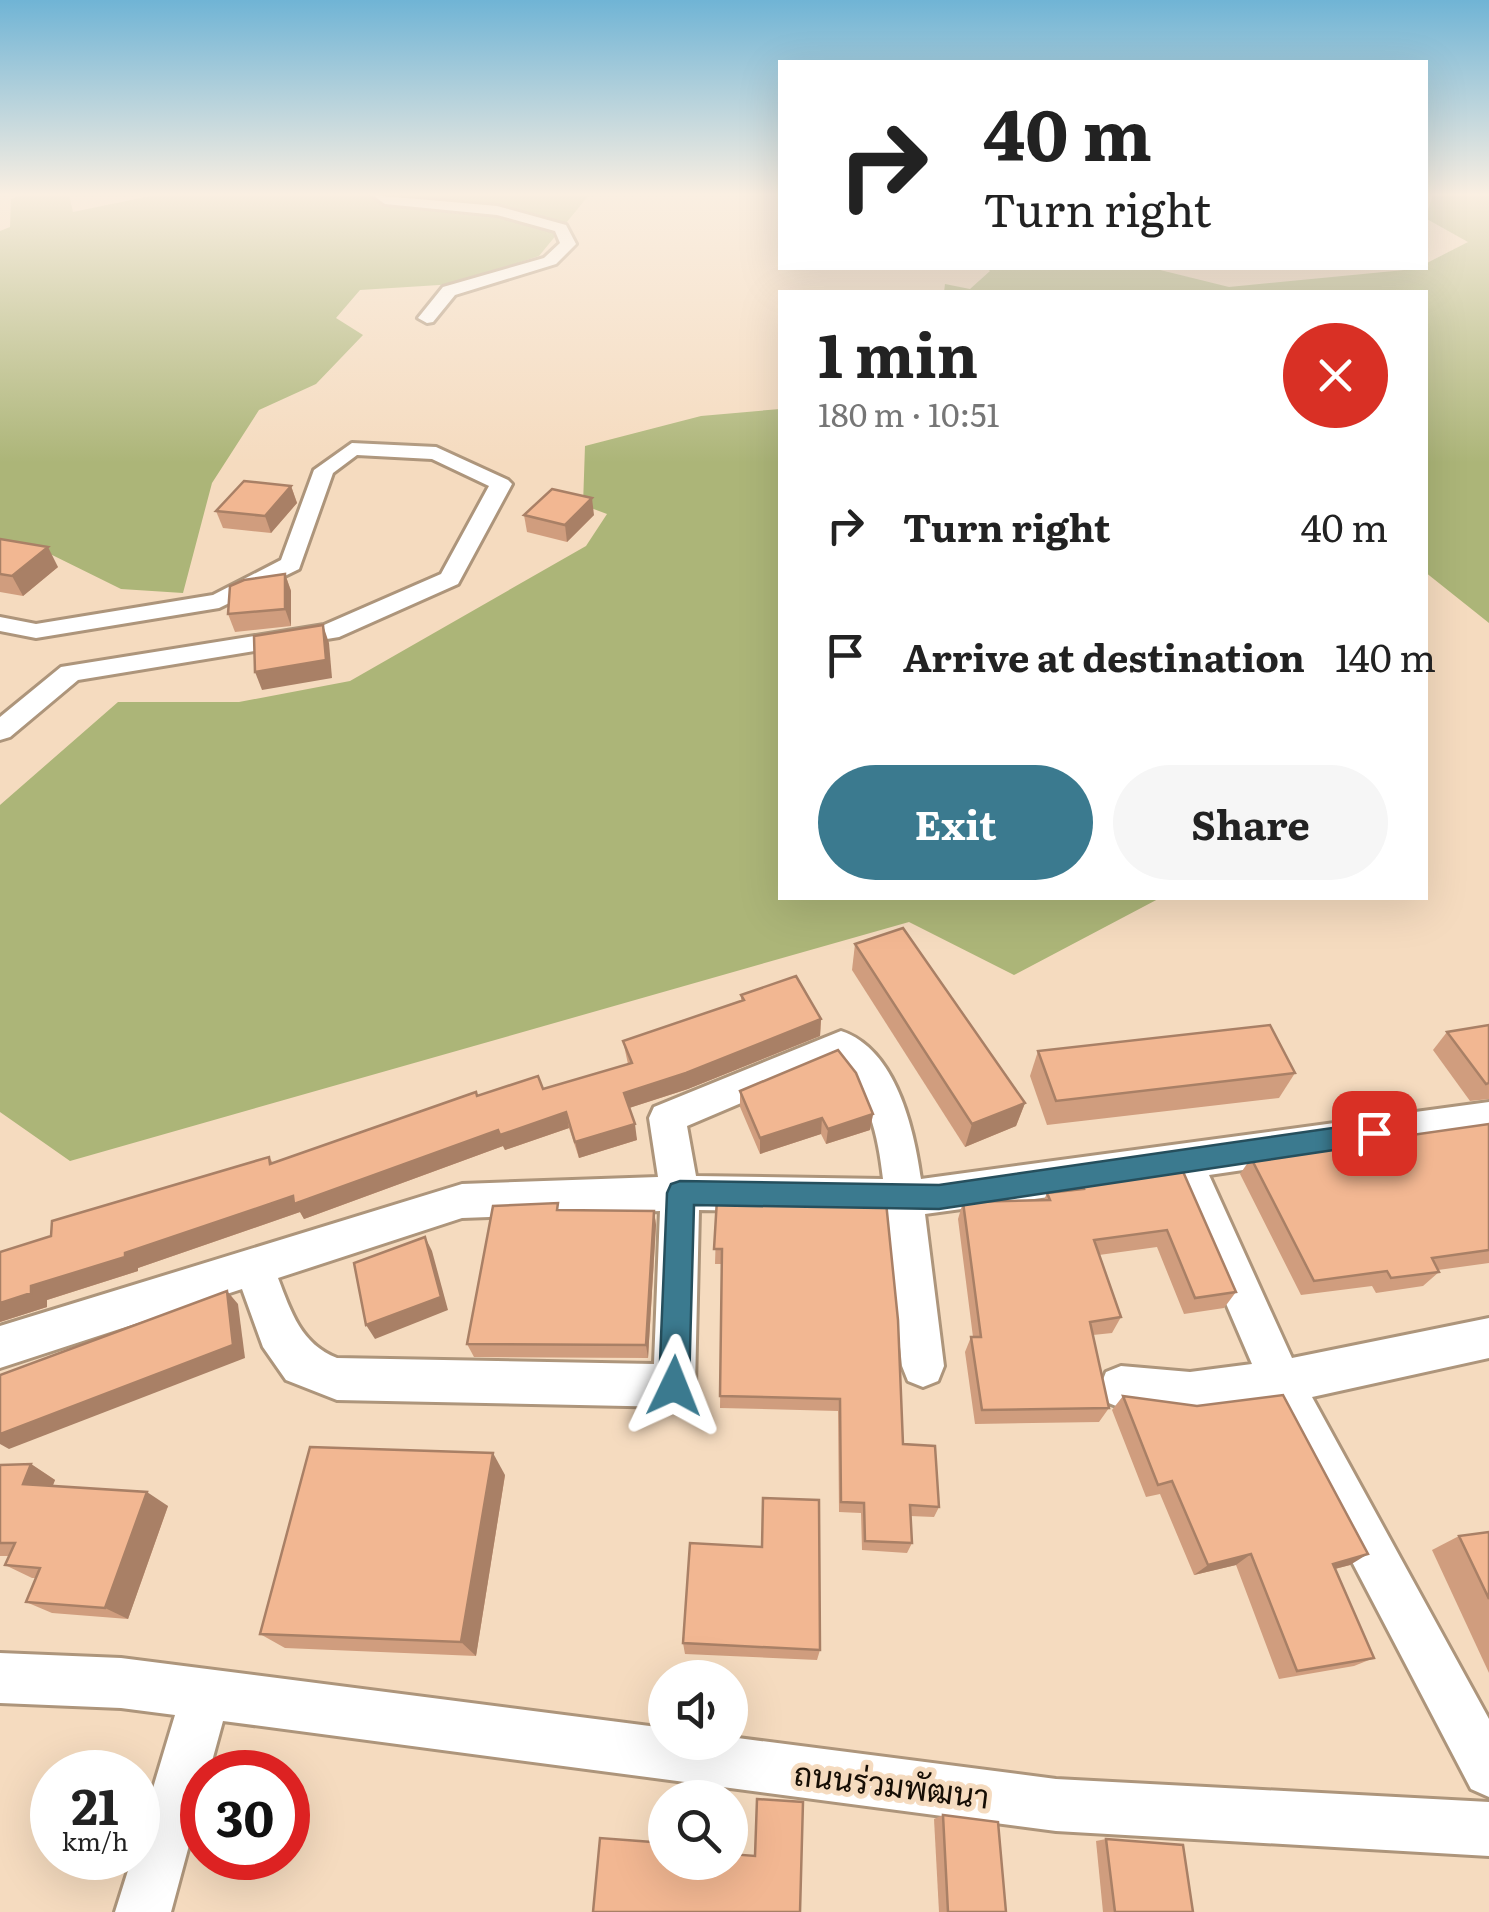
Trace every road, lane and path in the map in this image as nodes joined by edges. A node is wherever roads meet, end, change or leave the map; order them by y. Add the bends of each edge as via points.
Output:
1 (472, 284) edge
2 (428, 318) dead end
3 (0, 624) edge
4 (0, 731) edge
5 (1489, 1118) edge
6 (1183, 1159) junction
7 (680, 1193) junction
8 (906, 1194) junction
9 (255, 1269) junction
10 (1489, 1338) edge
11 (0, 1348) edge
12 (923, 1366) dead end
13 (1281, 1382) junction
14 (1122, 1387) dead end
15 (0, 1678) edge
16 (206, 1694) junction
17 (1489, 1770) edge
18 (1489, 1829) edge
19 (143, 1912) edge

1 - 2 street via 449,291
3 - 4 street via 36,631 220,601 290,564 324,470 352,448 436,453 501,484 450,580 330,632 70,673
5 - 6 street
6 - 8 street via 939,1197
6 - 13 street
7 - 8 street
7 - 8 street via 667,1118 841,1044 889,1111
7 - 9 street via 462,1201
7 - 9 street via 674,1386 336,1379 301,1365 289,1349
8 - 12 street
9 - 11 street
10 - 13 street
13 - 14 street via 1190,1394
13 - 17 street
15 - 16 street, ถนนร่วมพัฒนา
16 - 18 street, ถนนร่วมพัฒนา via 1056,1805
16 - 19 street

